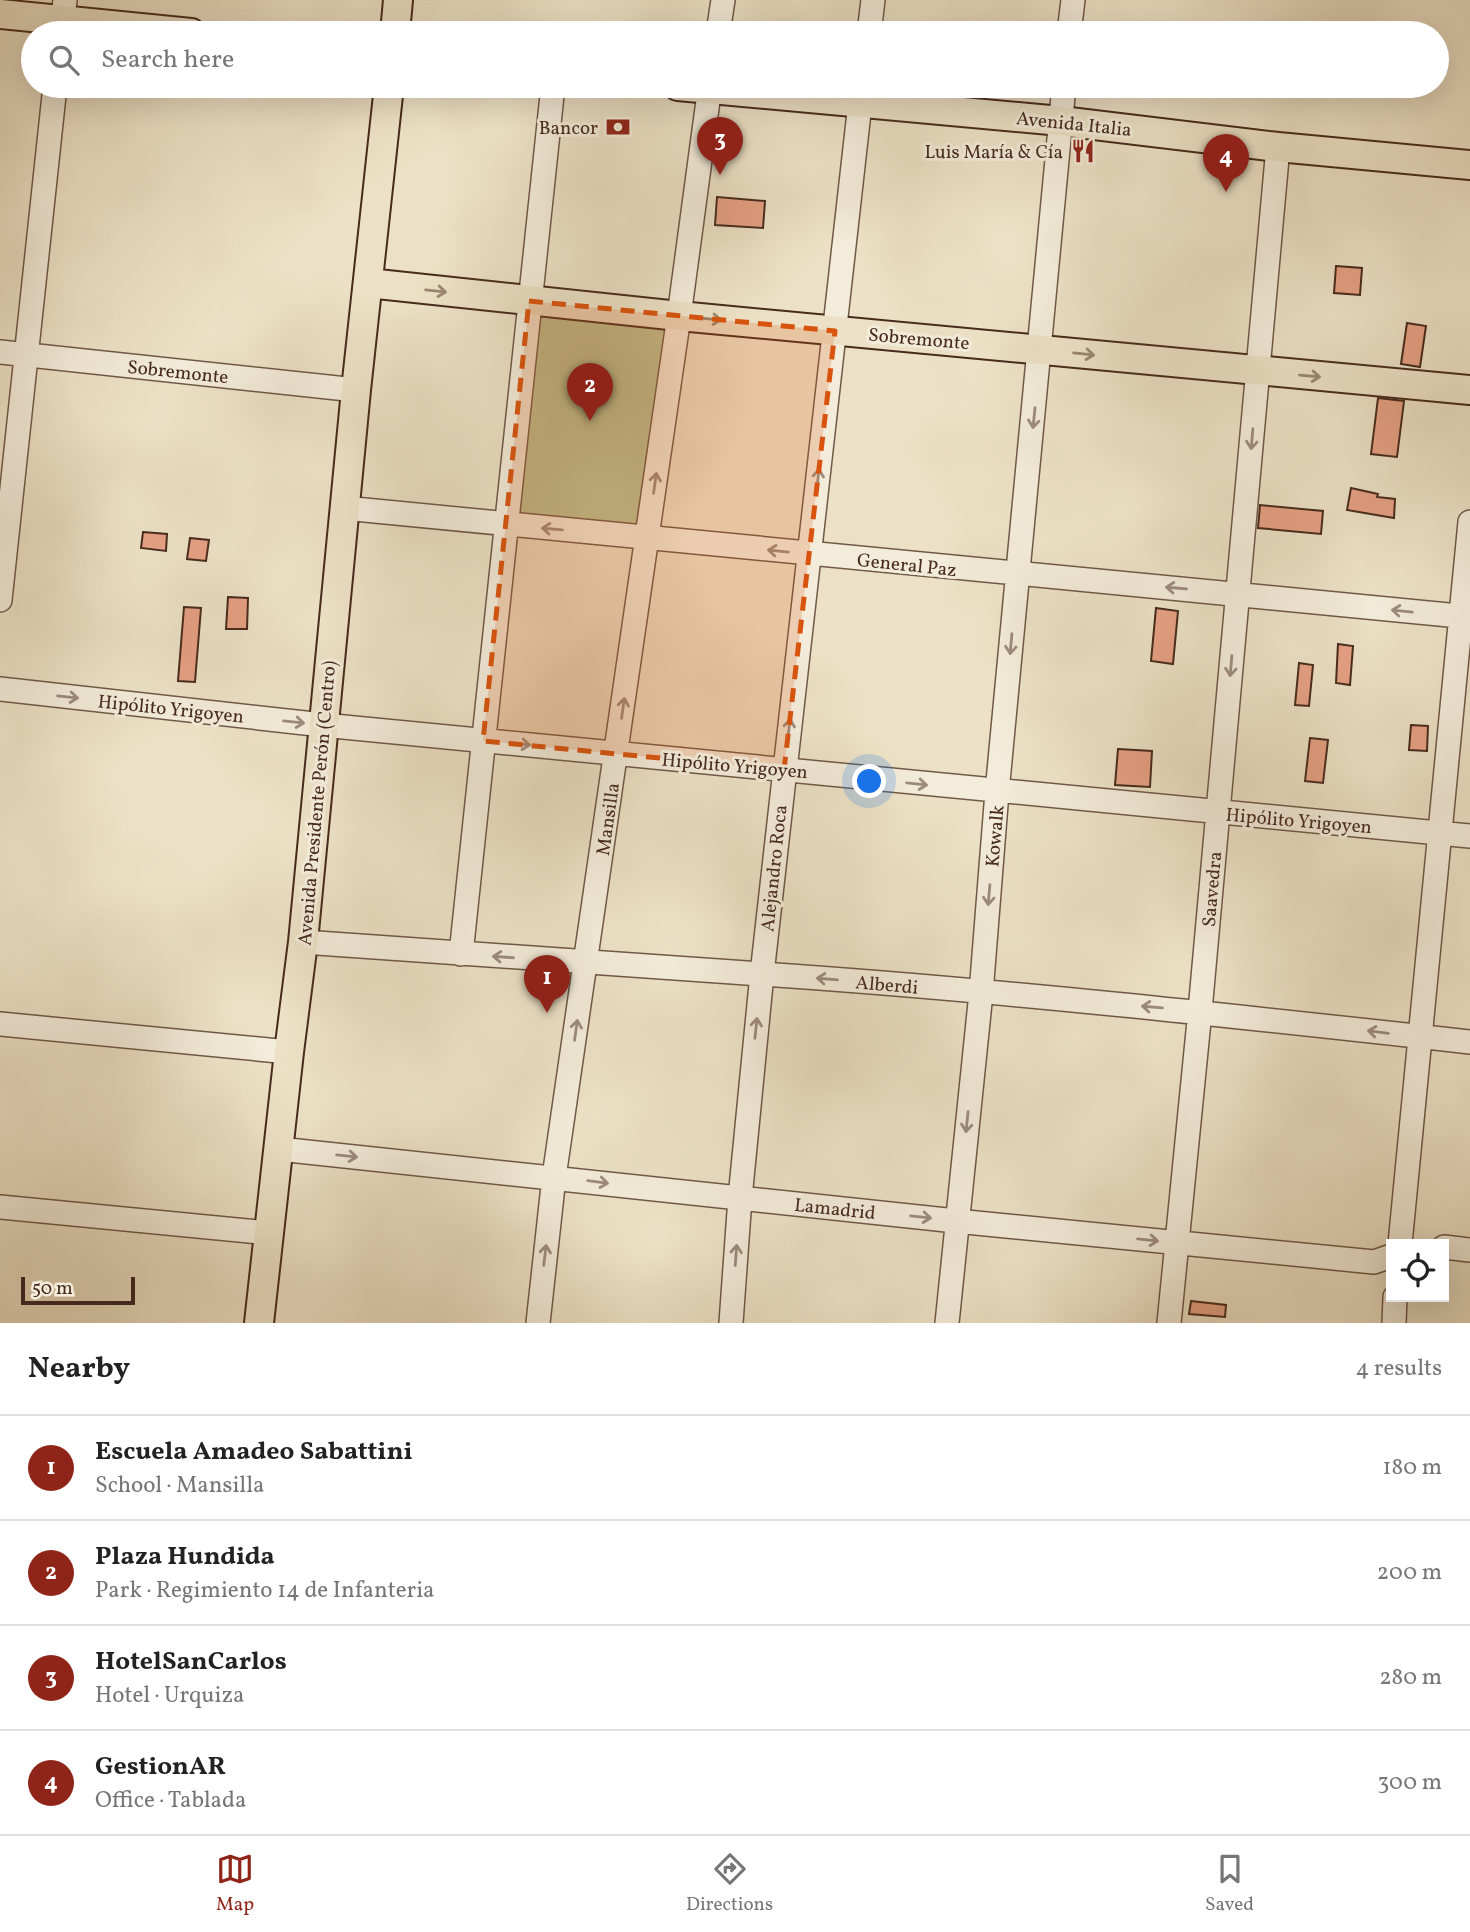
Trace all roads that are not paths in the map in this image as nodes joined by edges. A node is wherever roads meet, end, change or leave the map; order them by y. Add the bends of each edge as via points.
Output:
1 (398, 0) edge
2 (723, 0) edge
3 (873, 0) edge
4 (1073, 0) edge
5 (0, 13) edge
6 (54, 21) edge
7 (396, 21) edge
8 (720, 21) edge
9 (870, 21) edge
10 (1070, 21) edge
11 (21, 25) edge
12 (0, 27) edge
13 (54, 98) edge
14 (388, 98) edge
15 (552, 98) edge
16 (709, 98) edge
17 (861, 98) edge
18 (890, 98) edge
19 (1063, 98) edge
20 (1060, 121) junction
21 (1278, 147) junction
22 (1470, 165) edge
23 (368, 283) junction
24 (529, 301) junction
25 (679, 316) junction
26 (835, 331) junction
27 (1040, 350) junction
28 (0, 352) edge
29 (26, 355) junction
30 (1259, 371) junction
31 (356, 390) junction
32 (1470, 390) edge
33 (344, 508) junction
34 (1470, 522) edge
35 (508, 524) junction
36 (647, 538) junction
37 (810, 554) junction
38 (1018, 574) junction
39 (1238, 594) junction
40 (0, 600) edge
41 (1466, 617) edge
42 (0, 689) edge
43 (323, 725) junction
44 (483, 741) junction
45 (616, 754) junction
46 (784, 770) junction
47 (997, 792) junction
48 (1217, 813) junction
49 (1441, 833) junction
50 (1470, 836) edge
51 (303, 942) junction
52 (461, 954) junction
53 (586, 963) junction
54 (762, 974) junction
55 (981, 993) junction
56 (1200, 1011) junction
57 (0, 1024) edge
58 (1419, 1037) junction
59 (1470, 1042) edge
60 (289, 1052) junction
61 (279, 1149) junction
62 (554, 1177) junction
63 (740, 1198) junction
64 (0, 1207) edge
65 (956, 1221) junction
66 (269, 1233) junction
67 (1399, 1239) edge
68 (1177, 1243) junction
69 (1449, 1248) edge
70 (1470, 1250) edge
71 (1386, 1258) edge
72 (1395, 1302) edge
73 (259, 1323) edge
74 (538, 1323) edge
75 (731, 1323) edge
76 (947, 1323) edge
77 (1169, 1323) edge
78 (1394, 1323) edge

1 - 7 main road
2 - 8 street
3 - 9 street
4 - 10 street
5 - 6 main road
11 - 12 main road
13 - 29 street
14 - 23 main road, Avenida Presidente Perón (Centro)
15 - 24 street
16 - 25 street, Mansilla
17 - 26 street, Alejandro Roca
18 - 20 main road, Avenida Italia
19 - 20 street, Kowalk
20 - 21 main road, Avenida Italia
20 - 27 street, Kowalk
21 - 22 main road, Avenida Italia
21 - 30 street, Saavedra
23 -> 24 main road, Sobremonte
23 - 31 main road, Avenida Presidente Perón (Centro)
24 - 25 main road, Sobremonte
24 - 35 street
25 -> 26 main road, Sobremonte
36 -> 25 street, Mansilla
26 - 27 main road, Sobremonte
37 -> 26 street, Alejandro Roca
27 -> 30 main road, Sobremonte
27 -> 38 street, Kowalk
28 - 29 street, Sobremonte
29 - 31 street, Sobremonte
29 - 40 street
30 -> 32 main road, Sobremonte
30 -> 39 street, Saavedra
31 - 33 main road, Avenida Presidente Perón (Centro)
33 - 35 street, General Paz
33 - 43 main road, Avenida Presidente Perón (Centro)
34 - 41 street
36 -> 35 street, General Paz
35 - 44 street
37 -> 36 street, General Paz
45 -> 36 street, Mansilla
37 - 38 street, General Paz
46 -> 37 street, Alejandro Roca
39 -> 38 street, General Paz
38 -> 47 street, Kowalk
41 -> 39 street, General Paz
39 -> 48 street, Saavedra
41 - 49 street
42 -> 43 street, Hipólito Yrigoyen
43 - 44 street, Hipólito Yrigoyen
43 - 51 main road, Avenida Presidente Perón (Centro)
44 -> 45 street, Hipólito Yrigoyen
44 - 52 street
45 - 46 street, Hipólito Yrigoyen
45 - 53 street, Mansilla
46 -> 47 street, Hipólito Yrigoyen
46 - 54 street, Alejandro Roca
47 - 48 street, Hipólito Yrigoyen
47 -> 55 street, Kowalk
48 - 49 street, Hipólito Yrigoyen
48 - 56 street, Saavedra
49 - 50 street, Hipólito Yrigoyen
49 - 58 street
51 - 52 street, Alberdi
51 - 60 main road, Avenida Presidente Perón (Centro)
53 -> 52 street, Alberdi
53 - 54 street, Alberdi
62 -> 53 street, Mansilla
55 -> 54 street, Alberdi
63 -> 54 street, Alejandro Roca
56 -> 55 street, Alberdi
55 -> 65 street, Kowalk
58 -> 56 street, Alberdi
56 - 68 street, Saavedra
57 - 60 street
58 - 59 street, Alberdi
58 - 67 street
60 - 61 main road, Avenida Presidente Perón (Centro)
61 -> 62 street, Lamadrid
61 - 66 main road, Avenida Presidente Perón (Centro)
62 -> 63 street, Lamadrid
74 -> 62 street, Mansilla
63 -> 65 street, Lamadrid
75 -> 63 street, Alejandro Roca
64 - 66 street
65 -> 68 street, Lamadrid
65 - 76 street, Kowalk
66 - 73 main road, Avenida Presidente Perón (Centro)
68 - 71 street, Lamadrid via 1374,1262
68 - 77 street, Saavedra
69 - 70 street
72 - 78 street

